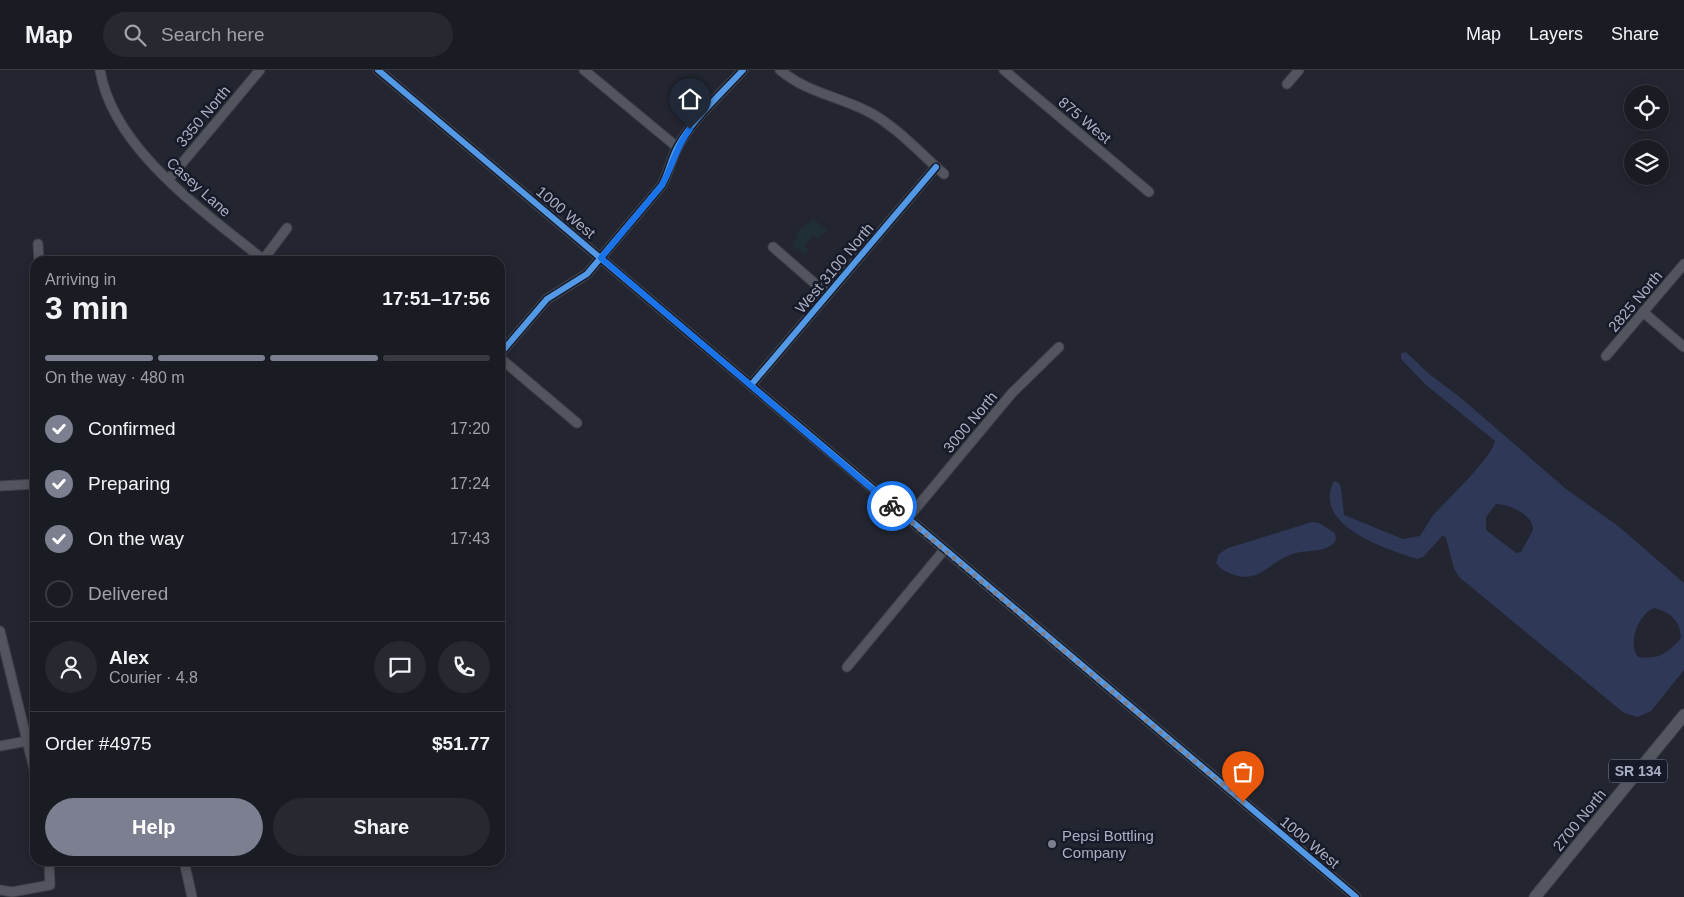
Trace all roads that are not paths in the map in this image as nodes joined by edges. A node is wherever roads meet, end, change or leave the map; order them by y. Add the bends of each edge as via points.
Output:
1 (100, 70) edge
2 (260, 70) edge
3 (378, 70) edge
4 (584, 70) edge
5 (743, 70) edge
6 (780, 70) edge
7 (1004, 70) edge
8 (1299, 70) edge
9 (1287, 84) dead end
10 (677, 148) junction
11 (936, 167) junction
12 (944, 174) dead end
13 (168, 180) junction
14 (1149, 192) dead end
15 (287, 228) dead end
16 (38, 244) dead end
17 (773, 246) dead end
18 (39, 256) edge
19 (259, 256) edge
20 (267, 256) edge
21 (601, 258) junction
22 (1684, 264) edge
23 (827, 294) junction
24 (1643, 312) junction
25 (1060, 347) dead end
26 (1684, 347) edge
27 (505, 348) edge
28 (1606, 356) dead end
29 (505, 362) edge
30 (750, 386) junction
31 (577, 423) dead end
32 (30, 484) edge
33 (0, 486) edge
34 (907, 519) junction
35 (944, 550) junction
36 (0, 632) edge
37 (847, 667) dead end
38 (1684, 715) edge
39 (27, 741) junction
40 (0, 746) edge
41 (30, 753) edge
42 (49, 866) edge
43 (185, 866) edge
44 (0, 890) edge
45 (192, 897) edge
46 (1356, 897) edge
47 (1535, 897) edge

1 - 13 street, Casey Lane via 102,83 128,134
2 - 13 street, 3350 North
3 - 21 street, 1000 West
4 - 10 street
5 - 10 street
6 - 11 street via 810,90 866,110
7 - 14 street, 875 West
8 - 9 street
10 - 21 street via 662,185
11 - 12 street
11 - 23 street, West 3100 North
13 - 19 street, Casey Lane
15 - 20 street
16 - 18 street
17 - 23 street
21 - 27 street via 587,274 538,308
21 - 30 street, 1000 West
22 - 24 street, 2825 North
23 - 30 street, West 3100 North
24 - 26 street
24 - 28 street, 2825 North
25 - 34 street, 3000 North via 1012,394
29 - 31 street
30 - 34 street, 1000 West
32 - 33 street
34 - 35 street, 1000 West
35 - 37 street
35 - 46 street, 1000 West
36 - 39 street
38 - 47 main road, 2700 North / SR 134
39 - 40 street
39 - 41 street
42 - 44 street via 50,885 12,892
43 - 45 street

